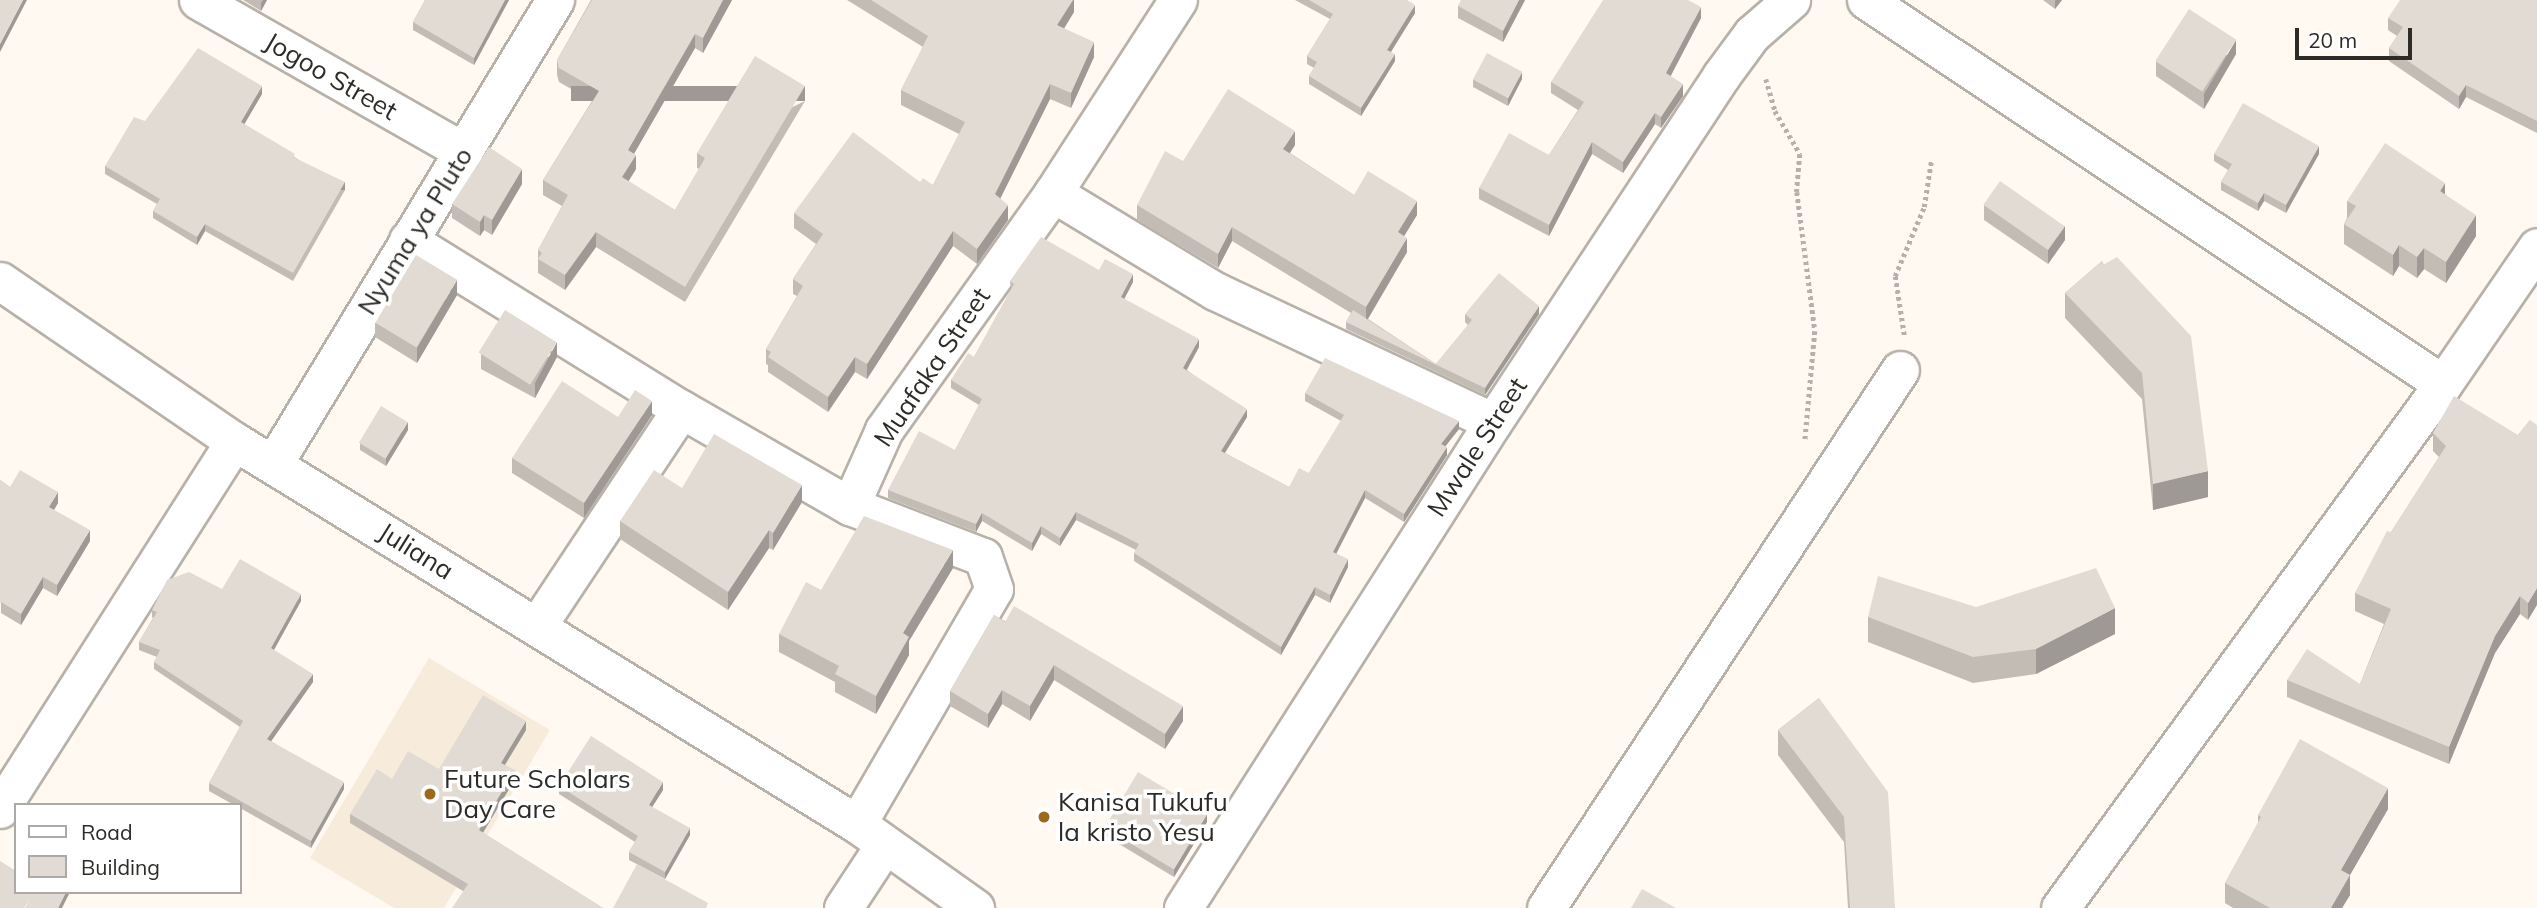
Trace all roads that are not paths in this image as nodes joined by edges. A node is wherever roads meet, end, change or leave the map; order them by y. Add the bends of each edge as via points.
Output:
1 (198, 0) edge
2 (555, 0) edge
3 (1178, 0) edge
4 (1791, 0) edge
5 (1866, 0) edge
6 (464, 152) junction
7 (1053, 193) junction
8 (408, 240) junction
9 (2537, 247) edge
10 (0, 281) edge
11 (1902, 354) road end
12 (2443, 384) junction
13 (681, 409) junction
14 (1493, 422) junction
15 (234, 441) junction
16 (274, 463) junction
17 (850, 506) junction
18 (537, 626) junction
19 (0, 809) edge
20 (859, 828) junction
21 (843, 908) edge
22 (975, 908) edge
23 (1183, 908) edge
24 (1546, 908) edge
25 (2060, 908) edge

1 - 6 street, Jogoo Street
2 - 6 street, Nyuma ya Pluto
3 - 7 street, Muafaka Street
4 - 14 street, Mwale Street via 1752,34
5 - 12 street
6 - 8 street, Nyuma ya Pluto
7 - 14 street via 1215,291
7 - 17 street, Muafaka Street via 884,430
8 - 13 street
8 - 16 street, Nyuma ya Pluto
9 - 12 street
10 - 15 street, Juliana
11 - 24 street
12 - 25 street
13 - 17 street
13 - 18 street
14 - 23 street, Mwale Street
15 - 16 street, Juliana
15 - 19 street
16 - 18 street, Juliana
17 - 20 street via 983,557 994,589
18 - 20 street, Juliana
20 - 21 street
20 - 22 street, Juliana

